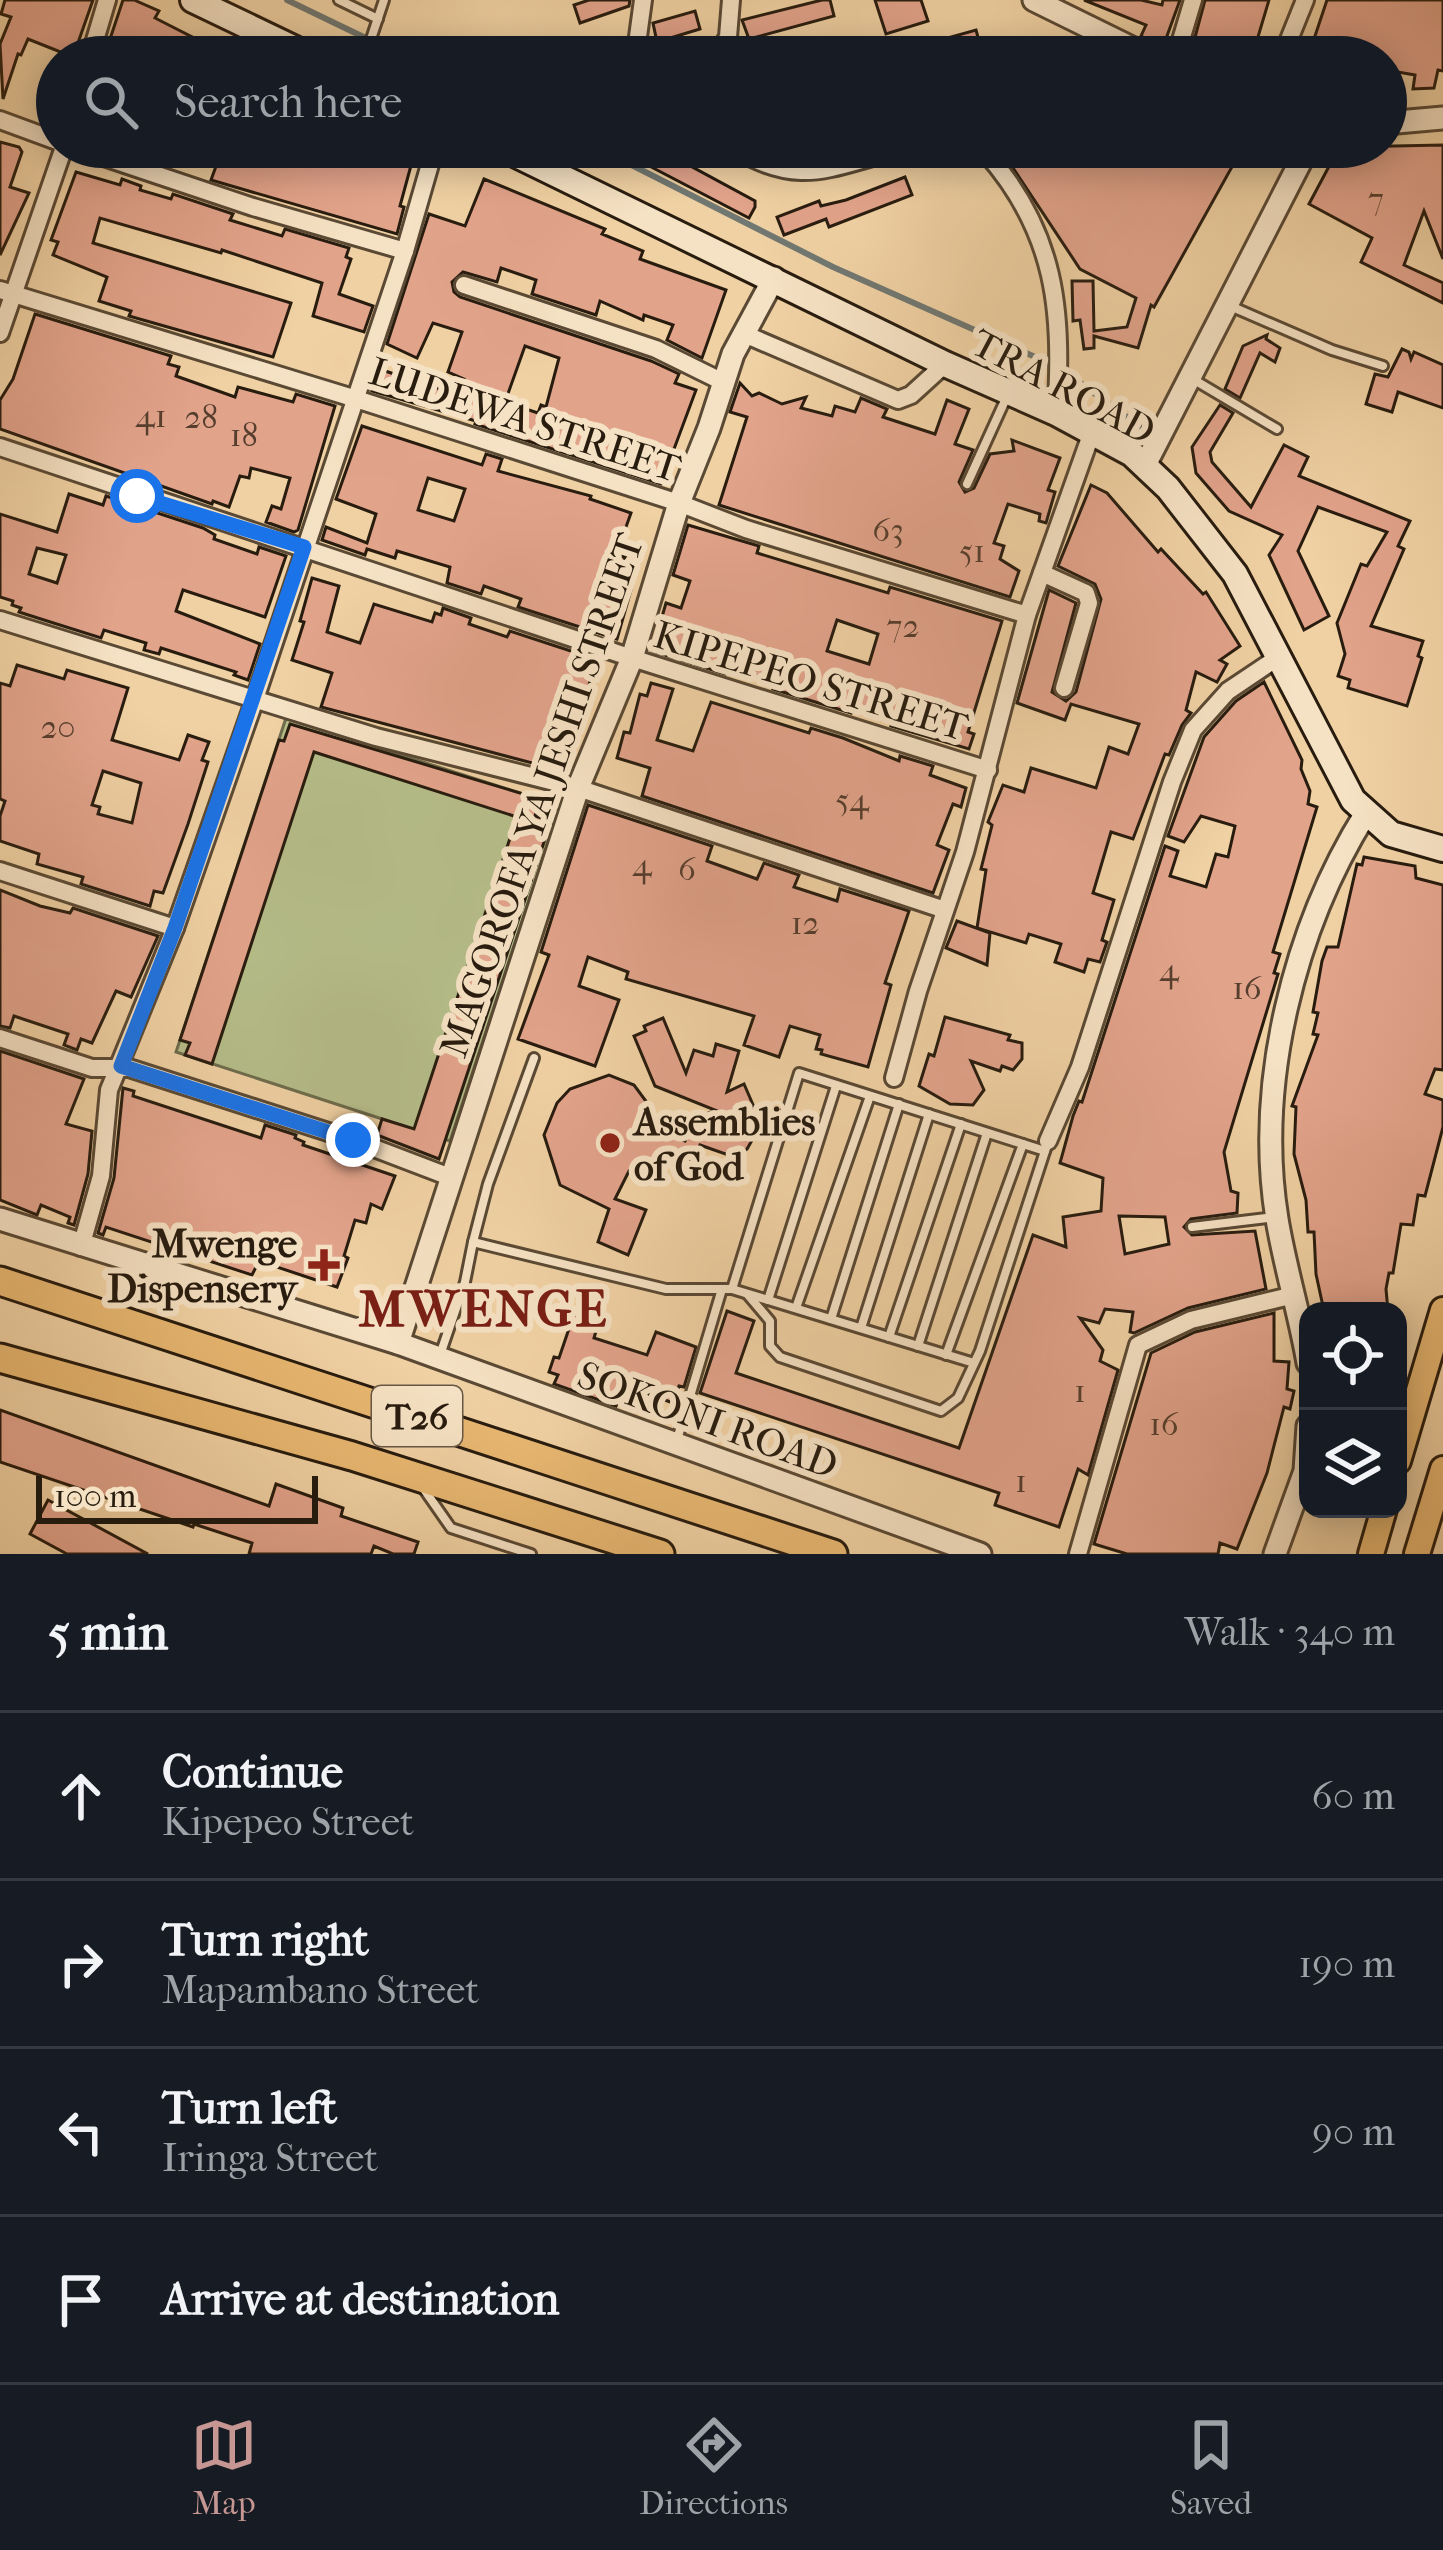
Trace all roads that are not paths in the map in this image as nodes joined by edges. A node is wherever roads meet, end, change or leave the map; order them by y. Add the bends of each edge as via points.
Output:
1 (106, 0) edge
2 (193, 0) edge
3 (339, 0) edge
4 (384, 0) edge
5 (643, 0) edge
6 (731, 0) edge
7 (1034, 0) edge
8 (1193, 0) edge
9 (1305, 0) edge
10 (378, 19) junction
11 (96, 36) edge
12 (268, 36) edge
13 (372, 36) edge
14 (638, 36) edge
15 (728, 36) edge
16 (1107, 36) edge
17 (1182, 36) edge
18 (1290, 36) edge
19 (1443, 118) edge
20 (0, 120) edge
21 (1407, 121) edge
22 (36, 134) edge
23 (51, 168) edge
24 (137, 168) edge
25 (429, 168) edge
26 (544, 168) edge
27 (771, 168) edge
28 (817, 168) edge
29 (999, 168) edge
30 (1297, 168) edge
31 (405, 251) junction
32 (774, 278) junction
33 (464, 285) dead end
34 (6, 292) edge
35 (1226, 304) junction
36 (0, 333) edge
37 (742, 333) junction
38 (945, 364) junction
39 (1383, 366) dead end
40 (1190, 377) junction
41 (723, 382) junction
42 (1009, 392) junction
43 (353, 398) junction
44 (1056, 413) junction
45 (1277, 429) dead end
46 (1092, 432) junction
47 (0, 447) edge
48 (1144, 465) junction
49 (967, 484) dead end
50 (679, 503) junction
51 (304, 547) junction
52 (1042, 573) junction
53 (1027, 615) junction
54 (0, 620) edge
55 (1280, 656) junction
56 (632, 658) junction
57 (1064, 688) dead end
58 (254, 702) junction
59 (988, 770) junction
60 (578, 788) junction
61 (1366, 813) junction
62 (1443, 849) edge
63 (0, 871) edge
64 (945, 910) junction
65 (175, 928) junction
66 (0, 1038) edge
67 (534, 1058) dead end
68 (121, 1066) junction
69 (894, 1078) joint
70 (836, 1086) junction
71 (870, 1096) junction
72 (886, 1101) junction
73 (899, 1104) junction
74 (929, 1114) junction
75 (961, 1124) junction
76 (987, 1132) junction
77 (1023, 1144) junction
78 (1046, 1146) junction
79 (449, 1177) junction
80 (1277, 1217) junction
81 (0, 1219) edge
82 (1192, 1227) dead end
83 (472, 1242) junction
84 (81, 1246) junction
85 (0, 1282) edge
86 (727, 1289) junction
87 (1294, 1294) junction
88 (748, 1295) junction
89 (767, 1300) junction
90 (796, 1308) junction
91 (1443, 1310) edge
92 (831, 1319) junction
93 (1299, 1319) edge
94 (861, 1328) junction
95 (889, 1337) junction
96 (398, 1343) junction
97 (918, 1346) junction
98 (946, 1354) junction
99 (0, 1358) edge
100 (439, 1359) junction
101 (974, 1363) junction
102 (1407, 1431) edge
103 (675, 1446) junction
104 (1443, 1469) edge
105 (415, 1476) junction
106 (1299, 1488) edge
107 (1381, 1518) edge
108 (531, 1554) edge
109 (660, 1554) edge
110 (833, 1554) edge
111 (980, 1554) edge
112 (1078, 1554) edge
113 (1276, 1554) edge
114 (1371, 1554) edge
115 (1417, 1554) edge

1 - 11 street
2 - 12 main road
3 - 10 lane
4 - 10 lane
5 - 14 street
6 - 15 street
7 - 16 street
8 - 17 street
9 - 18 street
10 - 13 lane
19 - 21 street
20 - 22 street
23 - 34 street
24 - 31 street
25 - 31 street
26 - 32 main road, TRA ROAD
27 - 28 street
29 - 44 street via 1028,208 1049,265 1060,352
30 - 35 street
31 - 43 street
32 - 37 street, MAGOROFA YA JESHI STREET
32 - 38 main road, TRA ROAD
33 - 41 street via 656,349
34 - 36 street
34 - 43 street, LUDEWA STREET
35 - 39 lane
35 - 40 street
37 - 38 street via 898,400
37 - 41 street, MAGOROFA YA JESHI STREET
38 - 42 main road, TRA ROAD
40 - 45 lane
40 - 48 street
41 - 50 street, MAGOROFA YA JESHI STREET
42 - 44 main road, TRA ROAD
42 - 49 lane
43 - 50 street, LUDEWA STREET
43 - 51 street
44 - 46 main road, TRA ROAD
46 - 48 main road, TRA ROAD
46 - 52 street
47 - 51 street, KIPEPEO STREET
48 - 55 main road, TRA ROAD via 1220,552
50 - 53 street, LUDEWA STREET
50 - 56 street, MAGOROFA YA JESHI STREET
51 - 56 street, KIPEPEO STREET
51 - 58 street
52 - 53 street
52 - 57 street via 1086,593 1089,603
53 - 59 street
54 - 58 street
55 - 61 main road, TRA ROAD via 1331,763
55 - 78 street via 1228,691 1193,730
56 - 59 street, KIPEPEO STREET
56 - 60 street, MAGOROFA YA JESHI STREET
58 - 60 street
58 - 65 street
59 - 64 street
60 - 64 street
60 - 79 street, MAGOROFA YA JESHI STREET
61 - 62 main road, TRA ROAD via 1391,834
61 - 80 street via 1321,892 1290,996 1276,1079
63 - 65 street
64 - 69 street
65 - 68 street
66 - 68 street via 92,1068
67 - 83 lane
68 - 79 street
68 - 84 street via 106,1099 101,1176
69 - 72 lane
70 - 71 lane
70 - 86 lane via 799,1072
70 - 89 lane
71 - 72 lane
71 - 90 lane
72 - 73 lane
73 - 74 lane
73 - 92 lane
74 - 75 lane
74 - 94 lane
75 - 76 lane
75 - 95 lane
76 - 77 lane
76 - 97 lane
77 - 78 lane
77 - 98 lane
78 - 101 lane
79 - 96 street, MAGOROFA YA JESHI STREET
80 - 82 lane
80 - 87 street
81 - 84 street, SOKONI ROAD
83 - 86 lane via 666,1289
83 - 100 lane
84 - 96 street, SOKONI ROAD
85 - 110 highway, T26
86 - 88 lane
86 - 103 lane
87 - 93 street
87 - 112 street via 1191,1320 1138,1345
88 - 89 lane
88 - 101 lane via 770,1321 770,1346 780,1357 941,1411 958,1398
89 - 90 lane
90 - 92 lane
91 - 102 main road
92 - 94 lane
94 - 95 lane
95 - 97 lane
96 - 100 street, SOKONI ROAD
97 - 98 lane
98 - 101 lane
99 - 105 highway, T26
100 - 103 street, SOKONI ROAD
103 - 111 street, SOKONI ROAD
104 - 115 main road
105 - 108 lane via 451,1528
105 - 109 highway, T26
106 - 113 street
107 - 114 main road

